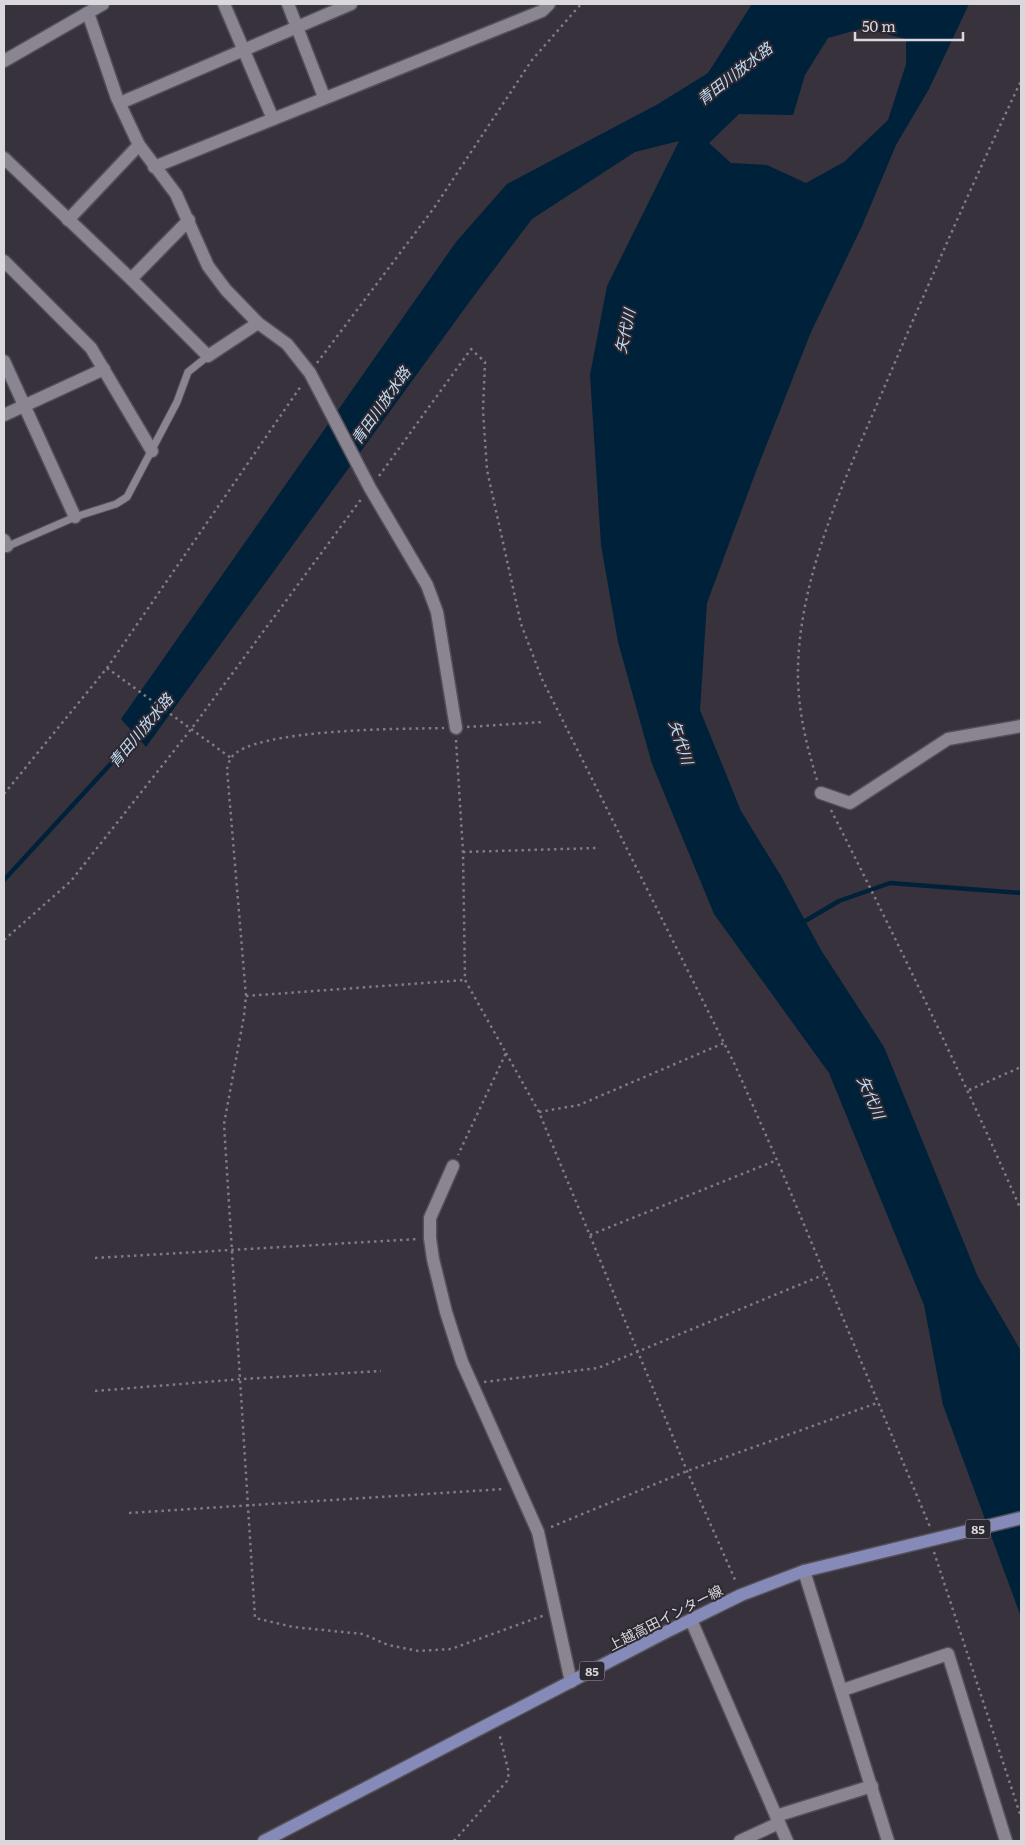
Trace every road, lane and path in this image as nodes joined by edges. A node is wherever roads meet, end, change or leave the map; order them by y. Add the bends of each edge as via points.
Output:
1 (103, 4) edge
2 (224, 4) edge
3 (288, 4) edge
4 (351, 4) edge
5 (549, 4) edge
6 (581, 4) edge
7 (88, 13) junction
8 (297, 26) junction
9 (244, 49) junction
10 (4, 61) edge
11 (1021, 80) edge
12 (324, 97) junction
13 (120, 103) junction
14 (273, 119) junction
15 (139, 145) junction
16 (4, 158) edge
17 (154, 167) junction
18 (68, 220) junction
19 (189, 220) junction
20 (4, 261) edge
21 (132, 279) junction
22 (258, 324) junction
23 (208, 356) junction
24 (4, 361) edge
25 (104, 369) junction
26 (310, 373) junction
27 (24, 405) junction
28 (4, 415) edge
29 (152, 451) junction
30 (370, 488) junction
31 (75, 517) junction
32 (5, 545) edge
33 (107, 668) junction
34 (543, 722) dead end
35 (1021, 726) edge
36 (192, 728) junction
37 (456, 728) junction
38 (231, 758) junction
39 (821, 793) junction
40 (4, 794) edge
41 (597, 848) dead end
42 (462, 852) junction
43 (4, 940) edge
44 (465, 980) junction
45 (246, 996) junction
46 (724, 1043) junction
47 (506, 1053) junction
48 (1021, 1067) edge
49 (969, 1090) junction
50 (540, 1112) junction
51 (777, 1160) junction
52 (453, 1166) joint
53 (1021, 1210) edge
54 (590, 1235) junction
55 (430, 1238) junction
56 (95, 1258) dead end
57 (824, 1276) junction
58 (639, 1352) junction
59 (381, 1371) dead end
60 (242, 1379) junction
61 (471, 1384) junction
62 (95, 1391) dead end
63 (878, 1402) junction
64 (687, 1472) junction
65 (518, 1488) junction
66 (249, 1506) junction
67 (129, 1513) dead end
68 (1021, 1518) edge
69 (538, 1532) junction
70 (933, 1540) junction
71 (804, 1571) junction
72 (741, 1595) junction
73 (555, 1611) junction
74 (691, 1620) junction
75 (571, 1682) junction
76 (843, 1690) junction
77 (497, 1722) junction
78 (872, 1786) junction
79 (1021, 1817) edge
80 (778, 1820) junction
81 (264, 1841) edge
82 (454, 1841) edge
83 (740, 1841) edge
84 (788, 1841) edge
85 (888, 1841) edge
86 (1006, 1841) edge

1 - 7 street
2 - 9 street
3 - 8 street
4 - 8 street
5 - 12 street via 542,11
6 - 26 path via 532,60 434,208
7 - 10 street
7 - 13 street
8 - 9 street
8 - 12 street
9 - 13 street
9 - 14 street
11 - 39 path via 955,222 845,480 812,579 800,640 798,680 804,736
12 - 14 street
13 - 15 street
14 - 17 street
15 - 17 street
15 - 18 street
16 - 18 street
17 - 19 street via 176,194
18 - 21 street
19 - 21 street
19 - 22 street via 215,277
20 - 25 street via 91,348
21 - 23 street
22 - 23 street
22 - 26 street via 287,344
23 - 29 lane via 188,372
24 - 27 street
25 - 27 street
25 - 29 street
26 - 30 street
26 - 33 path
27 - 28 street
27 - 31 street
29 - 31 lane via 128,498
30 - 36 path
30 - 37 street via 427,586 437,612
30 - 46 path via 472,349 485,362 483,410 487,470 521,624 542,679
31 - 32 lane
33 - 36 path
33 - 40 path
34 - 37 path
35 - 39 street via 948,739 850,802
36 - 38 path
36 - 43 path via 71,882
37 - 38 path via 300,735 254,745
37 - 42 path
38 - 45 path via 227,769
39 - 49 path
41 - 42 path
42 - 44 path
44 - 45 path
44 - 47 path
45 - 60 path via 224,1124
46 - 50 path via 579,1105
46 - 51 path
47 - 50 path
47 - 52 path
48 - 49 path
49 - 53 path
50 - 54 path
51 - 54 path
51 - 57 path
52 - 55 street via 430,1218
54 - 58 path
55 - 56 path
55 - 61 street via 446,1312
57 - 58 path
57 - 63 path
58 - 61 path via 598,1368
58 - 64 path
59 - 60 path
60 - 62 path
60 - 66 path
61 - 65 street
63 - 64 path
63 - 70 path
64 - 69 path
64 - 72 path
65 - 66 path
65 - 69 street
66 - 67 path
66 - 73 path via 255,1618 293,1627 362,1634 388,1645 418,1651 451,1649
68 - 70 main road, 上越高田インター線 / 85
69 - 73 street
70 - 71 main road, 上越高田インター線 / 85
70 - 79 path
71 - 72 main road, 上越高田インター線 / 85
71 - 76 street
72 - 74 main road, 上越高田インター線 / 85
73 - 75 street
74 - 75 main road, 上越高田インター線 / 85
74 - 80 street
75 - 77 main road, 上越高田インター線 / 85
76 - 78 street
76 - 86 street via 948,1654
77 - 81 main road, 上越高田インター線 / 85
77 - 82 path via 509,1773 507,1781
78 - 80 street
78 - 85 street
80 - 83 street
80 - 84 street

